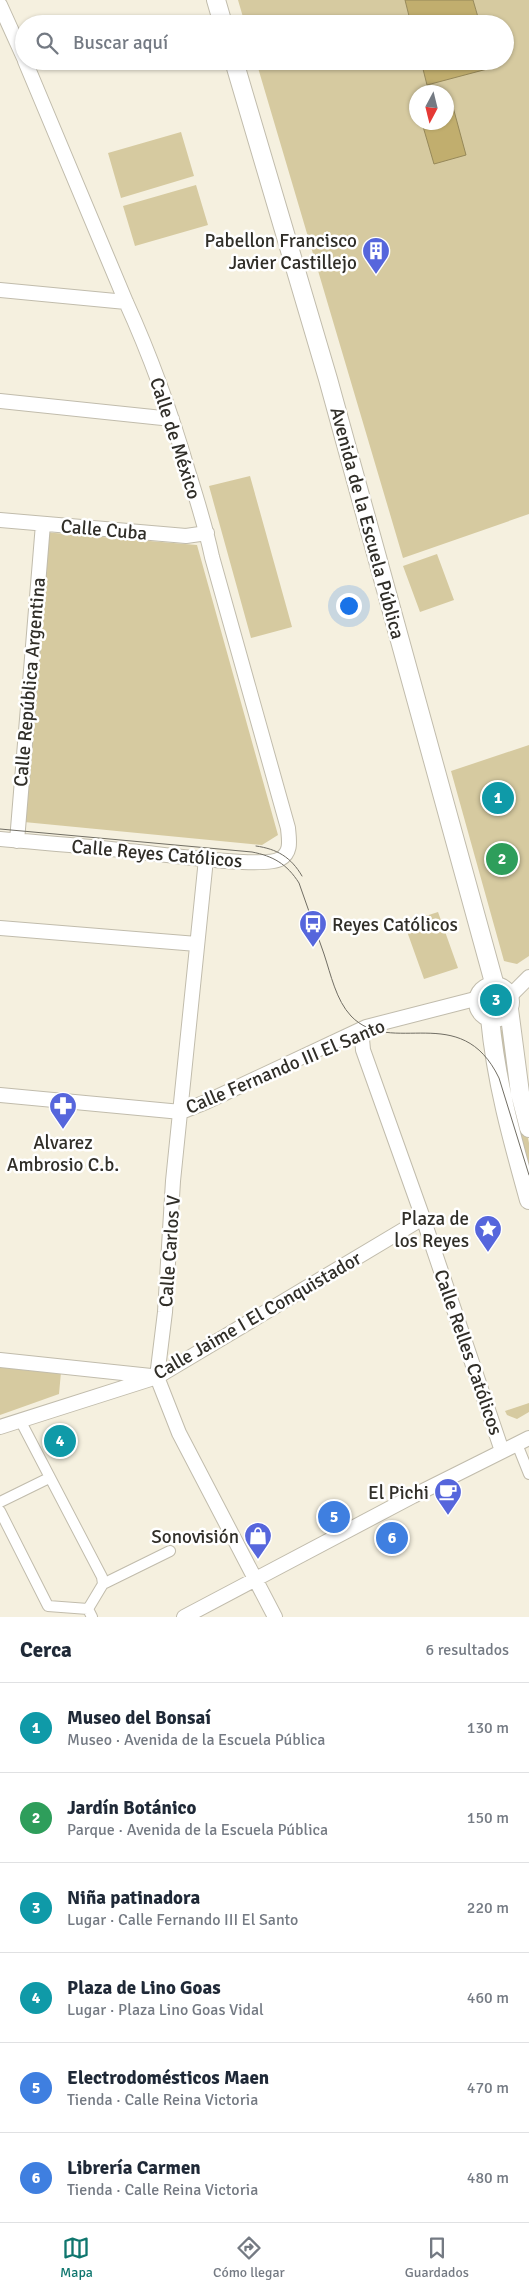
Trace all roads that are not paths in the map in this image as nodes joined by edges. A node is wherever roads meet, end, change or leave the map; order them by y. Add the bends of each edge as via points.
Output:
1 (216, 0) edge
2 (0, 4) edge
3 (220, 15) edge
4 (15, 39) edge
5 (28, 70) edge
6 (237, 70) edge
7 (0, 290) edge
8 (126, 302) junction
9 (0, 401) edge
10 (172, 419) junction
11 (0, 520) edge
12 (43, 524) junction
13 (207, 534) junction
14 (288, 828) joint
15 (0, 839) edge
16 (17, 841) junction
17 (206, 859) junction
18 (0, 928) edge
19 (197, 944) junction
20 (529, 977) edge
21 (504, 997) junction
22 (478, 998) junction
23 (490, 1018) junction
24 (366, 1027) junction
25 (0, 1095) edge
26 (181, 1112) junction
27 (529, 1128) edge
28 (529, 1200) edge
29 (423, 1218) junction
30 (0, 1360) edge
31 (157, 1377) junction
32 (20, 1420) junction
33 (0, 1427) edge
34 (523, 1441) edge
35 (502, 1451) junction
36 (529, 1474) edge
37 (49, 1478) junction
38 (0, 1502) edge
39 (0, 1511) edge
40 (170, 1551) dead end
41 (255, 1579) junction
42 (103, 1584) junction
43 (90, 1613) edge
44 (184, 1617) edge
45 (275, 1617) edge

1 - 3 street
2 - 4 street, Calle de México
5 - 8 street, Calle de México
6 - 21 street, Avenida de la Escuela Pública
7 - 8 street
8 - 10 street, Calle de México via 143,338
9 - 10 street
10 - 13 street, Calle de México
11 - 12 street, Calle Cuba
12 - 13 street, Calle Cuba via 186,536
12 - 16 street, Calle República Argentina
13 - 14 street, Calle de México
14 - 17 street, Calle Reyes Católicos via 289,850 279,860
15 - 16 street, Calle Reyes Católicos
16 - 17 street, Calle Reyes Católicos
17 - 19 street, Calle Carlos V
18 - 19 street
19 - 26 street, Calle Carlos V
20 - 21 street
21 - 22 street via 485,990
21 - 23 street via 501,1017
21 - 27 street, Avenida de la Escuela Pública
22 - 23 street via 479,1007
22 - 24 street, Calle Fernando III El Santo
23 - 28 street via 504,1110
24 - 26 street, Calle Fernando III El Santo
24 - 29 street, Calle Relles Católicos via 363,1050
25 - 26 street, Calle Fernando III El Santo
26 - 31 street, Calle Carlos V
29 - 31 street, Calle Jaime I El Conquistador
29 - 35 street, Calle Relles Católicos
30 - 31 street
31 - 32 street, Calle Jaime I El Conquistador
31 - 41 street, Calle Carlos V via 179,1433
32 - 33 street, Calle Jaime I El Conquistador
32 - 37 street
34 - 35 street
34 - 36 street
35 - 41 street
37 - 38 street
37 - 42 street
39 - 43 street via 48,1606
40 - 42 street
41 - 44 street
41 - 45 street, Calle Carlos V
42 - 43 street

